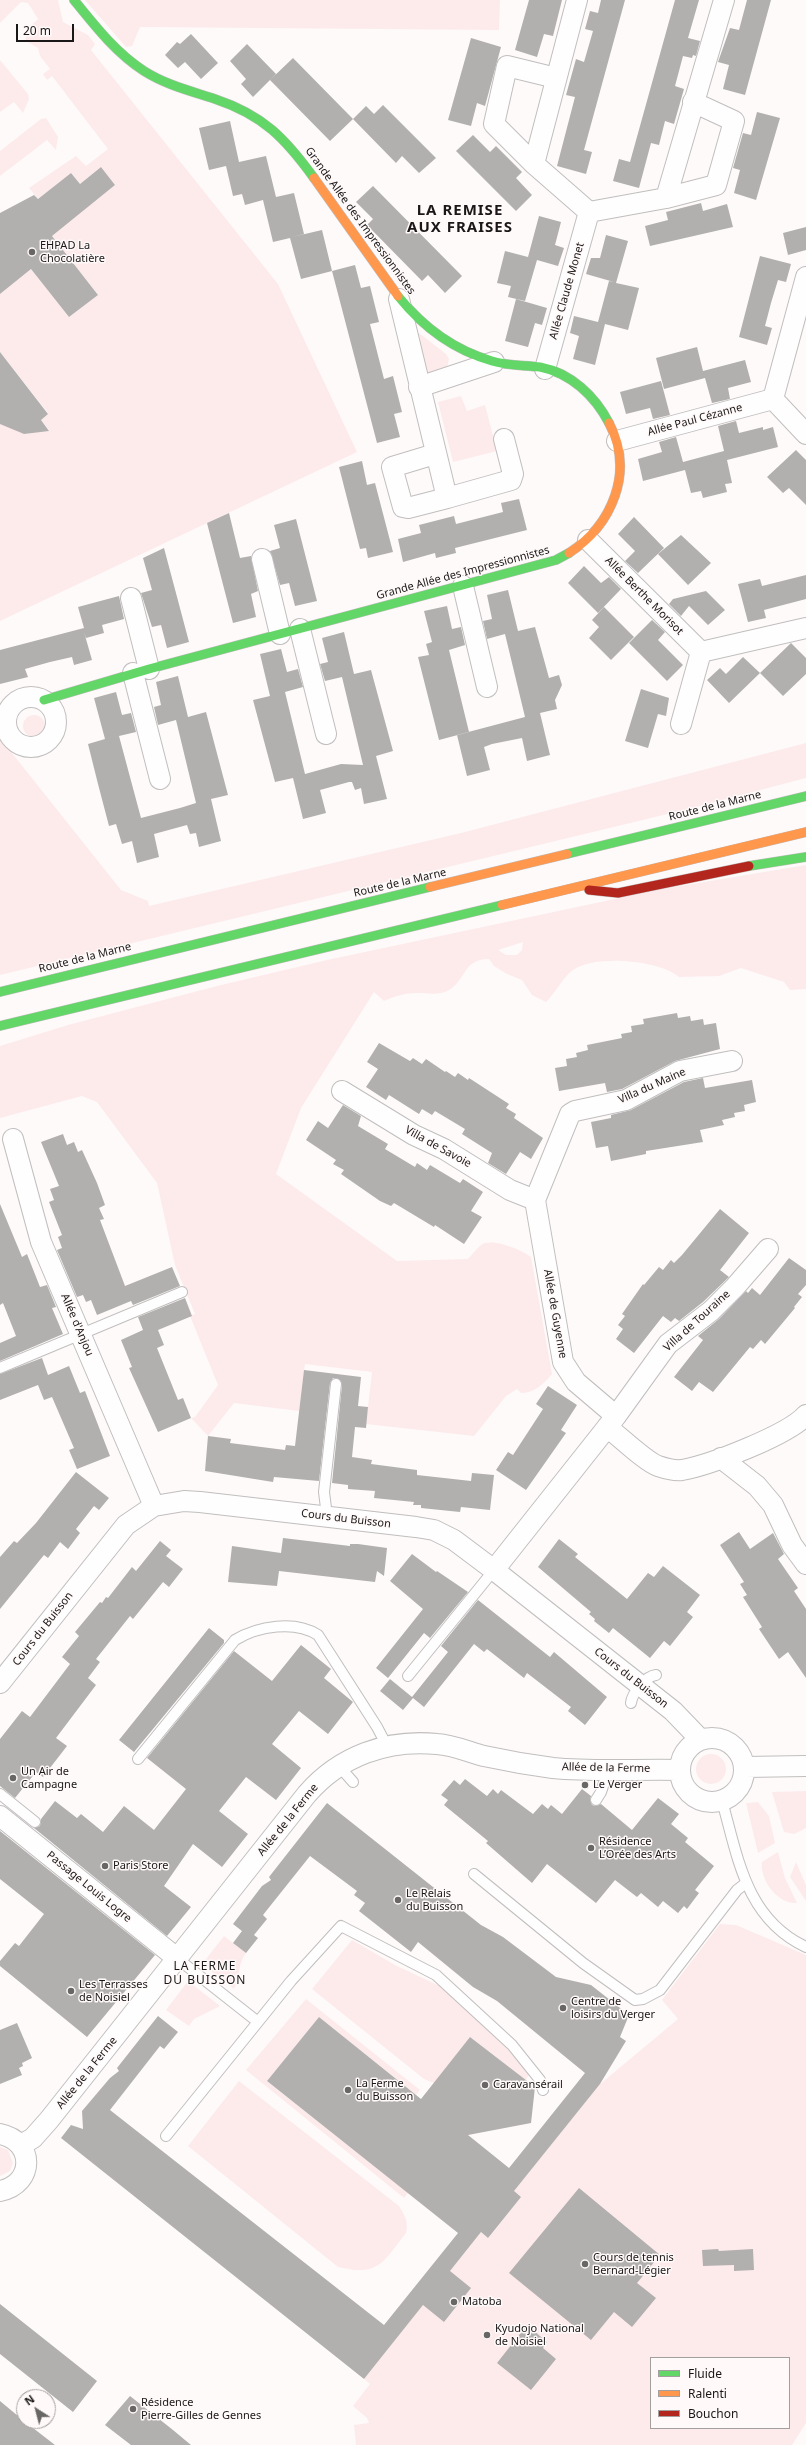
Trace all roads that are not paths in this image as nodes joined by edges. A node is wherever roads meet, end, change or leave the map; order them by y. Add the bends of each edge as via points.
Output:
1 (74, 0) edge
2 (577, 0) edge
3 (724, 0) edge
4 (556, 78) junction
5 (693, 102) junction
6 (534, 164) junction
7 (666, 198) junction
8 (589, 212) junction
9 (806, 277) edge
10 (400, 299) junction
11 (494, 362) junction
12 (545, 369) junction
13 (419, 388) junction
14 (773, 399) junction
15 (806, 434) edge
16 (504, 439) dead end
17 (617, 441) junction
18 (435, 454) junction
19 (446, 498) junction
20 (588, 540) junction
21 (262, 559) dead end
22 (463, 586) junction
23 (131, 598) dead end
24 (806, 628) edge
25 (300, 629) junction
26 (280, 634) junction
27 (700, 652) junction
28 (141, 671) junction
29 (487, 687) dead end
30 (44, 700) dead end
31 (681, 724) dead end
32 (326, 734) dead end
33 (160, 779) dead end
34 (806, 796) edge
35 (806, 832) edge
36 (806, 857) edge
37 (572, 888) junction
38 (0, 992) edge
39 (0, 1026) edge
40 (732, 1061) dead end
41 (342, 1091) dead end
42 (13, 1139) dead end
43 (535, 1200) junction
44 (768, 1249) dead end
45 (182, 1292) dead end
46 (81, 1335) junction
47 (0, 1368) edge
48 (336, 1384) dead end
49 (806, 1415) edge
50 (611, 1422) junction
51 (721, 1458) junction
52 (154, 1506) junction
53 (326, 1516) junction
54 (806, 1564) edge
55 (494, 1570) junction
56 (408, 1676) dead end
57 (649, 1680) junction
58 (0, 1683) edge
59 (631, 1703) dead end
60 (700, 1740) junction
61 (386, 1746) junction
62 (138, 1759) dead end
63 (339, 1766) junction
64 (806, 1766) edge
65 (745, 1767) junction
66 (609, 1768) junction
67 (680, 1770) junction
68 (352, 1782) dead end
69 (0, 1794) edge
70 (596, 1800) dead end
71 (722, 1801) junction
72 (0, 1816) edge
73 (35, 1822) dead end
74 (474, 1874) dead end
75 (746, 1883) junction
76 (806, 1946) edge
77 (178, 1959) junction
78 (258, 2022) junction
79 (543, 2090) dead end
80 (0, 2134) edge
81 (166, 2136) dead end
82 (21, 2145) junction
83 (0, 2191) edge

1 - 10 main road, Grande Allée des Impressionnistes via 111,45 144,71 176,86 240,107 272,128 297,154
2 - 4 street
3 - 5 street
4 - 6 street
4 - 6 street via 507,66 494,124
5 - 7 street
5 - 7 street via 734,121 716,185
6 - 8 street
7 - 8 street
8 - 12 street, Allée Claude Monet
9 - 14 street
10 - 11 main road, Grande Allée des Impressionnistes via 424,324 446,341
10 - 13 street
11 - 12 main road, Grande Allée des Impressionnistes
11 - 13 street
12 - 17 main road, Grande Allée des Impressionnistes via 576,383 594,399 611,425
13 - 18 street
14 - 15 street
14 - 17 street, Allée Paul Cézanne
16 - 19 street via 513,474 511,480
17 - 20 main road, Grande Allée des Impressionnistes via 620,475 614,499 606,520
18 - 19 street
18 - 19 street via 392,466 401,503 408,508
20 - 22 main road, Grande Allée des Impressionnistes via 574,551 550,563
20 - 27 street, Allée Berthe Morisot
21 - 26 street
22 - 25 main road, Grande Allée des Impressionnistes
22 - 29 street
23 - 28 street
24 - 27 street
25 - 26 main road, Grande Allée des Impressionnistes
25 - 32 street
26 - 28 main road, Grande Allée des Impressionnistes
27 - 31 street
28 - 30 main road, Grande Allée des Impressionnistes
28 - 33 street
34 - 38 main road, Route de la Marne
35 - 37 main road
36 - 37 main road via 763,863 618,893
37 - 39 main road
40 - 43 street, Villa du Maine via 680,1071 626,1100 570,1114
41 - 43 street, Villa de Savoie via 510,1190
42 - 46 street, Allée d'Anjou via 41,1242
43 - 50 street, Allée de Guyenne via 562,1362
44 - 50 street, Villa de Touraine via 711,1311 668,1344
45 - 46 lane
46 - 47 lane
46 - 52 street, Allée d'Anjou
48 - 53 lane via 324,1492
49 - 51 street, Allée de Guyenne via 800,1422
50 - 51 street, Allée de Guyenne via 656,1466 680,1471
50 - 55 street
51 - 54 street via 757,1486 773,1505 792,1545
52 - 53 street, Cours du Buisson via 170,1502 195,1501
52 - 58 street, Cours du Buisson via 130,1522 112,1541
53 - 55 street, Cours du Buisson via 434,1530 454,1540
55 - 56 lane
55 - 57 street, Cours du Buisson
57 - 59 lane
57 - 60 street, Cours du Buisson
60 - 65 street via 710,1737 730,1742 743,1757
60 - 67 street via 685,1751
61 - 62 lane via 378,1727 318,1635 304,1628 267,1627 254,1630 235,1640
61 - 63 street, Allée de la Ferme via 366,1752
61 - 66 street, Allée de la Ferme via 404,1743 438,1744 522,1764 555,1768
63 - 68 lane
63 - 77 street, Allée de la Ferme via 326,1775 308,1794
64 - 65 street
65 - 71 street via 742,1784 730,1798
66 - 67 street, Allée de la Ferme
66 - 70 lane
67 - 71 street via 684,1786 690,1793 704,1802
69 - 73 lane
71 - 75 lane
72 - 77 street, Passage Louis Logre
74 - 75 lane via 583,1963 635,2000 643,2000 660,1990
75 - 76 lane via 758,1907 773,1925
77 - 78 lane
77 - 82 street, Allée de la Ferme via 49,2120 33,2138
78 - 79 lane via 341,1926 436,1975 512,2045 540,2080
78 - 81 lane
80 - 82 street via 12,2137
82 - 83 street via 27,2160 22,2178 16,2185

